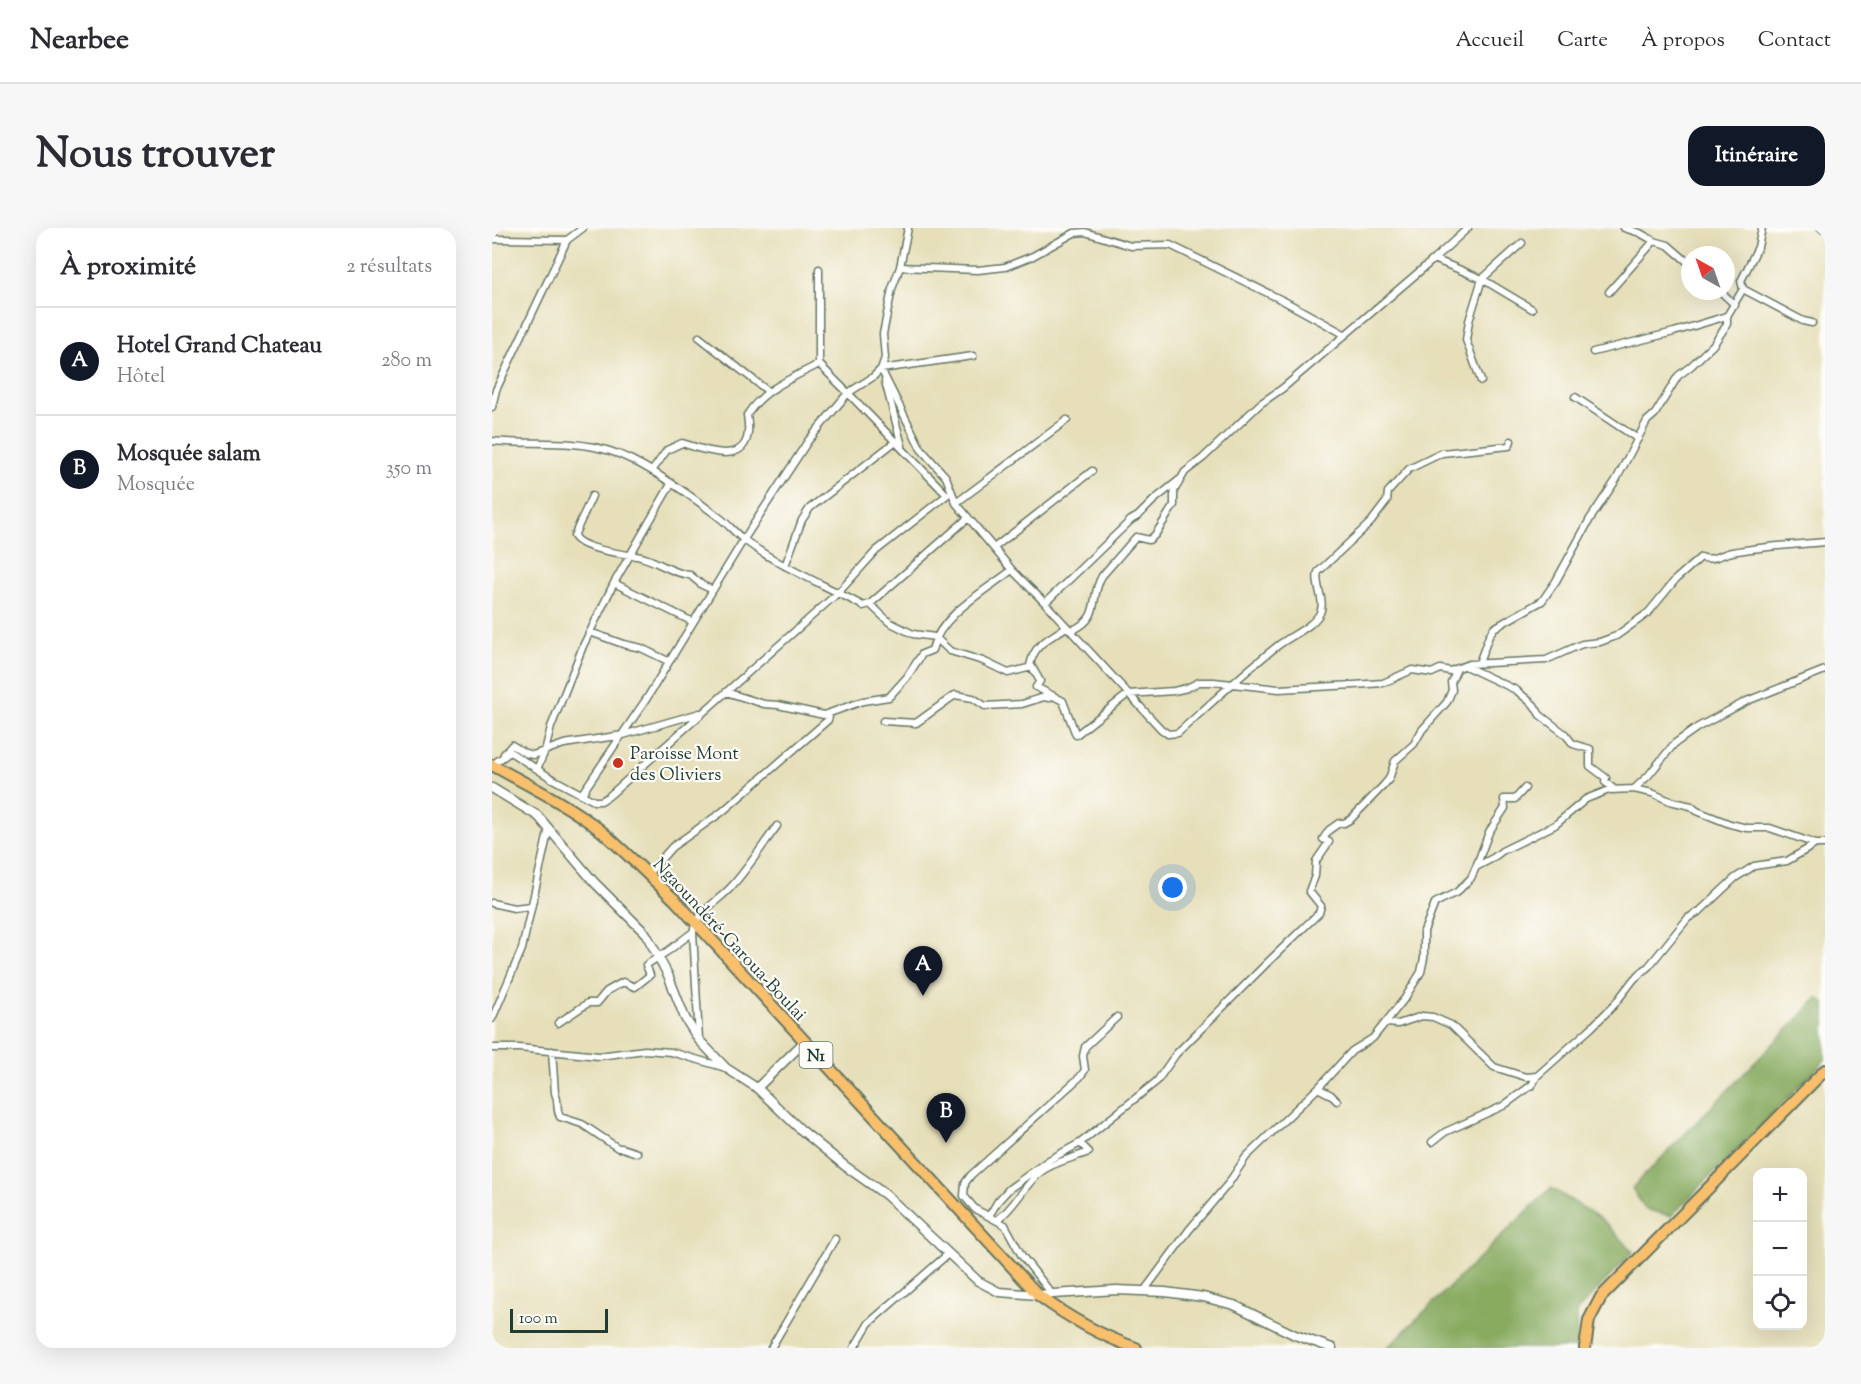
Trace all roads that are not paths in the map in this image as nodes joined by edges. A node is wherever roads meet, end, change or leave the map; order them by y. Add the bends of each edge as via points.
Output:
1 (583, 228) edge
2 (908, 228) edge
3 (1468, 228) edge
4 (1624, 228) edge
5 (1762, 228) edge
6 (492, 239) edge
7 (567, 240) junction
8 (1654, 241) junction
9 (1522, 243) dead end
10 (1681, 256) edge
11 (1434, 259) junction
12 (900, 267) junction
13 (819, 269) dead end
14 (1482, 279) junction
15 (1743, 289) junction
16 (1609, 292) dead end
17 (1730, 300) edge
18 (1735, 305) junction
19 (1532, 309) dead end
20 (1727, 316) junction
21 (1812, 323) dead end
22 (1344, 334) junction
23 (699, 337) dead end
24 (1593, 352) dead end
25 (973, 356) dead end
26 (819, 364) junction
27 (881, 369) junction
28 (1481, 381) dead end
29 (494, 389) edge
30 (769, 392) junction
31 (848, 393) junction
32 (1575, 397) dead end
33 (492, 407) edge
34 (1067, 420) dead end
35 (1638, 439) junction
36 (492, 441) edge
37 (896, 441) junction
38 (1511, 441) dead end
39 (905, 451) junction
40 (652, 471) junction
41 (1092, 471) dead end
42 (1179, 480) junction
43 (671, 484) junction
44 (592, 496) dead end
45 (956, 504) junction
46 (968, 518) junction
47 (744, 539) junction
48 (1825, 542) edge
49 (995, 547) junction
50 (630, 556) junction
51 (785, 566) junction
52 (1012, 570) junction
53 (614, 583) junction
54 (712, 590) junction
55 (839, 592) junction
56 (1045, 603) junction
57 (870, 604) junction
58 (693, 622) junction
59 (1066, 627) junction
60 (590, 632) junction
61 (935, 638) junction
62 (668, 661) junction
63 (1479, 663) junction
64 (1465, 666) junction
65 (1032, 667) junction
66 (1457, 669) junction
67 (1825, 670) edge
68 (1231, 684) junction
69 (726, 692) junction
70 (1128, 694) junction
71 (1059, 699) junction
72 (702, 712) junction
73 (830, 713) junction
74 (883, 721) dead end
75 (623, 735) junction
76 (544, 751) junction
77 (504, 755) junction
78 (492, 765) edge
79 (537, 769) junction
80 (492, 788) edge
81 (1525, 788) dead end
82 (1634, 789) junction
83 (1615, 790) junction
84 (581, 795) junction
85 (777, 826) dead end
86 (549, 828) junction
87 (1816, 844) junction
88 (1825, 844) edge
89 (1476, 867) junction
90 (648, 874) junction
91 (492, 903) edge
92 (531, 906) junction
93 (694, 927) junction
94 (658, 957) junction
95 (1117, 1017) dead end
96 (492, 1018) edge
97 (558, 1023) dead end
98 (1386, 1023) junction
99 (699, 1040) junction
100 (804, 1042) junction
101 (492, 1048) edge
102 (552, 1051) junction
103 (726, 1068) junction
104 (1825, 1070) edge
105 (1537, 1076) junction
106 (757, 1088) junction
107 (1318, 1088) junction
108 (1337, 1101) dead end
109 (1432, 1142) dead end
110 (1080, 1143) junction
111 (637, 1153) dead end
112 (989, 1216) junction
113 (997, 1220) junction
114 (834, 1239) dead end
115 (948, 1254) junction
116 (1144, 1291) junction
117 (1052, 1294) junction
118 (1038, 1295) junction
119 (771, 1348) edge
120 (854, 1348) edge
121 (1136, 1348) edge
122 (1332, 1348) edge
123 (1586, 1348) edge

1 - 7 street
2 - 12 street
3 - 11 street
4 - 8 street
5 - 15 street via 1742,281
6 - 7 street
7 - 29 street
8 - 10 street via 1668,245
8 - 16 street
9 - 14 street
11 - 14 street
11 - 22 street
12 - 22 street via 1005,267 1074,233 1085,232 1131,246 1170,245
12 - 27 street via 883,334 885,358
13 - 26 street
14 - 19 street
14 - 28 street via 1466,340
15 - 18 street
15 - 21 street
17 - 18 street
18 - 20 street
20 - 24 street
20 - 35 street via 1721,334 1678,376
22 - 42 street via 1260,404
23 - 30 street
25 - 27 street
26 - 30 street
26 - 31 street
27 - 31 street
27 - 39 street
27 - 45 street via 921,449 946,477
29 - 33 street
30 - 40 street via 747,415 747,438 739,449 717,454 682,443 667,450
31 - 37 street
31 - 47 street via 808,441
32 - 35 street
34 - 45 street
35 - 63 street via 1542,601 1494,628
36 - 40 street via 554,441 609,451
37 - 39 street
37 - 51 street via 810,508
38 - 68 street via 1509,446 1442,453 1409,469 1388,492 1387,501 1371,522 1318,572 1322,605 1316,617
39 - 55 street via 947,495 876,551
40 - 43 street
41 - 49 street
42 - 56 street
42 - 59 street via 1174,505 1155,535 1149,540 1136,537 1098,583 1089,621 1073,630
43 - 47 street
43 - 50 street
44 - 50 street via 575,539
45 - 46 street
46 - 49 street
46 - 57 street
47 - 51 street
47 - 54 street
48 - 63 street via 1760,547 1711,559 1701,557 1648,613 1616,636 1582,644 1546,660
49 - 52 street
50 - 53 street
50 - 54 street via 644,557 681,575 690,575
51 - 55 street
52 - 56 street
52 - 61 street via 945,622
53 - 58 street
53 - 60 street
54 - 58 street
55 - 57 street via 863,606
55 - 69 street
56 - 59 street
57 - 61 street via 889,622 913,634
58 - 62 street
59 - 65 street via 1038,645 1031,659
59 - 70 street
60 - 62 street
60 - 76 street
61 - 65 street via 950,651 1008,673
61 - 73 street via 932,650 922,654 890,697 863,701
62 - 75 street
63 - 64 street
64 - 66 street
64 - 83 street via 1516,690 1574,744 1590,749 1590,766
65 - 71 street via 1040,681 1036,687
66 - 68 street via 1432,673 1412,670 1383,683 1279,689
66 - 110 street via 1447,702 1414,744 1395,761 1389,779 1351,819 1331,828 1324,837 1329,842 1316,861 1309,891 1321,906 1319,913 1176,1054 1157,1081
67 - 82 street via 1747,701 1698,727 1674,744
68 - 70 street via 1199,682 1174,691
68 - 70 street via 1178,733 1168,734
69 - 72 street
69 - 73 street via 818,715
70 - 71 street via 1076,735
71 - 74 street via 1044,697 1022,704 985,706 973,698 955,695 916,723
72 - 75 street
72 - 84 street via 609,796 594,801
73 - 90 street via 828,720 722,812 672,847
75 - 76 street
75 - 84 street
76 - 77 street via 533,755 512,745
76 - 79 street
77 - 78 street
77 - 79 street via 510,752
78 - 90 main road, Ngaoundéré-Garoua-Boulai / N1 via 597,829
79 - 84 street
80 - 86 street via 538,816
81 - 89 street via 1515,798 1504,799 1504,808
82 - 83 street
82 - 87 street via 1691,806 1730,824 1770,828
83 - 89 street via 1586,800 1555,825
85 - 93 street via 754,860
86 - 92 street
86 - 94 street via 594,882 646,934
87 - 88 street
87 - 105 street via 1787,861 1754,866 1734,878 1688,918 1614,1005
89 - 98 street via 1457,892 1435,903 1424,931 1421,972
90 - 93 main road, Ngaoundéré-Garoua-Boulai / N1
91 - 92 street via 514,908
92 - 96 street via 522,949
93 - 94 street
93 - 99 street
93 - 100 main road, Ngaoundéré-Garoua-Boulai / N1
94 - 97 street via 646,965 650,975 635,987 623,982 607,991 597,1004 588,1003
94 - 99 street
95 - 112 street via 1085,1047 1085,1070 1080,1077 965,1183 964,1196 975,1209
98 - 105 street via 1433,1017 1451,1025 1494,1067 1526,1077
98 - 107 street via 1373,1038 1352,1051
99 - 103 street
100 - 106 street
100 - 118 main road, Ngaoundéré-Garoua-Boulai / N1
101 - 102 street
102 - 103 street via 599,1056 645,1050 670,1052
102 - 111 street via 556,1110 560,1117 582,1124 618,1148
103 - 106 street
104 - 123 main road via 1601,1297 1589,1320
105 - 109 street via 1532,1085 1503,1106 1445,1132
106 - 115 street via 809,1136 886,1196
107 - 108 street
107 - 116 street via 1246,1157
110 - 112 street via 1009,1190
110 - 113 street via 1089,1152 1039,1173
112 - 113 street
113 - 117 street via 1005,1225 1022,1256
114 - 119 street
115 - 118 street via 978,1281 999,1292
115 - 120 street via 869,1323
116 - 117 street
116 - 122 street via 1203,1297 1234,1305
117 - 118 street
118 - 121 main road, Ngaoundéré-Garoua-Boulai / N1 via 1081,1325

